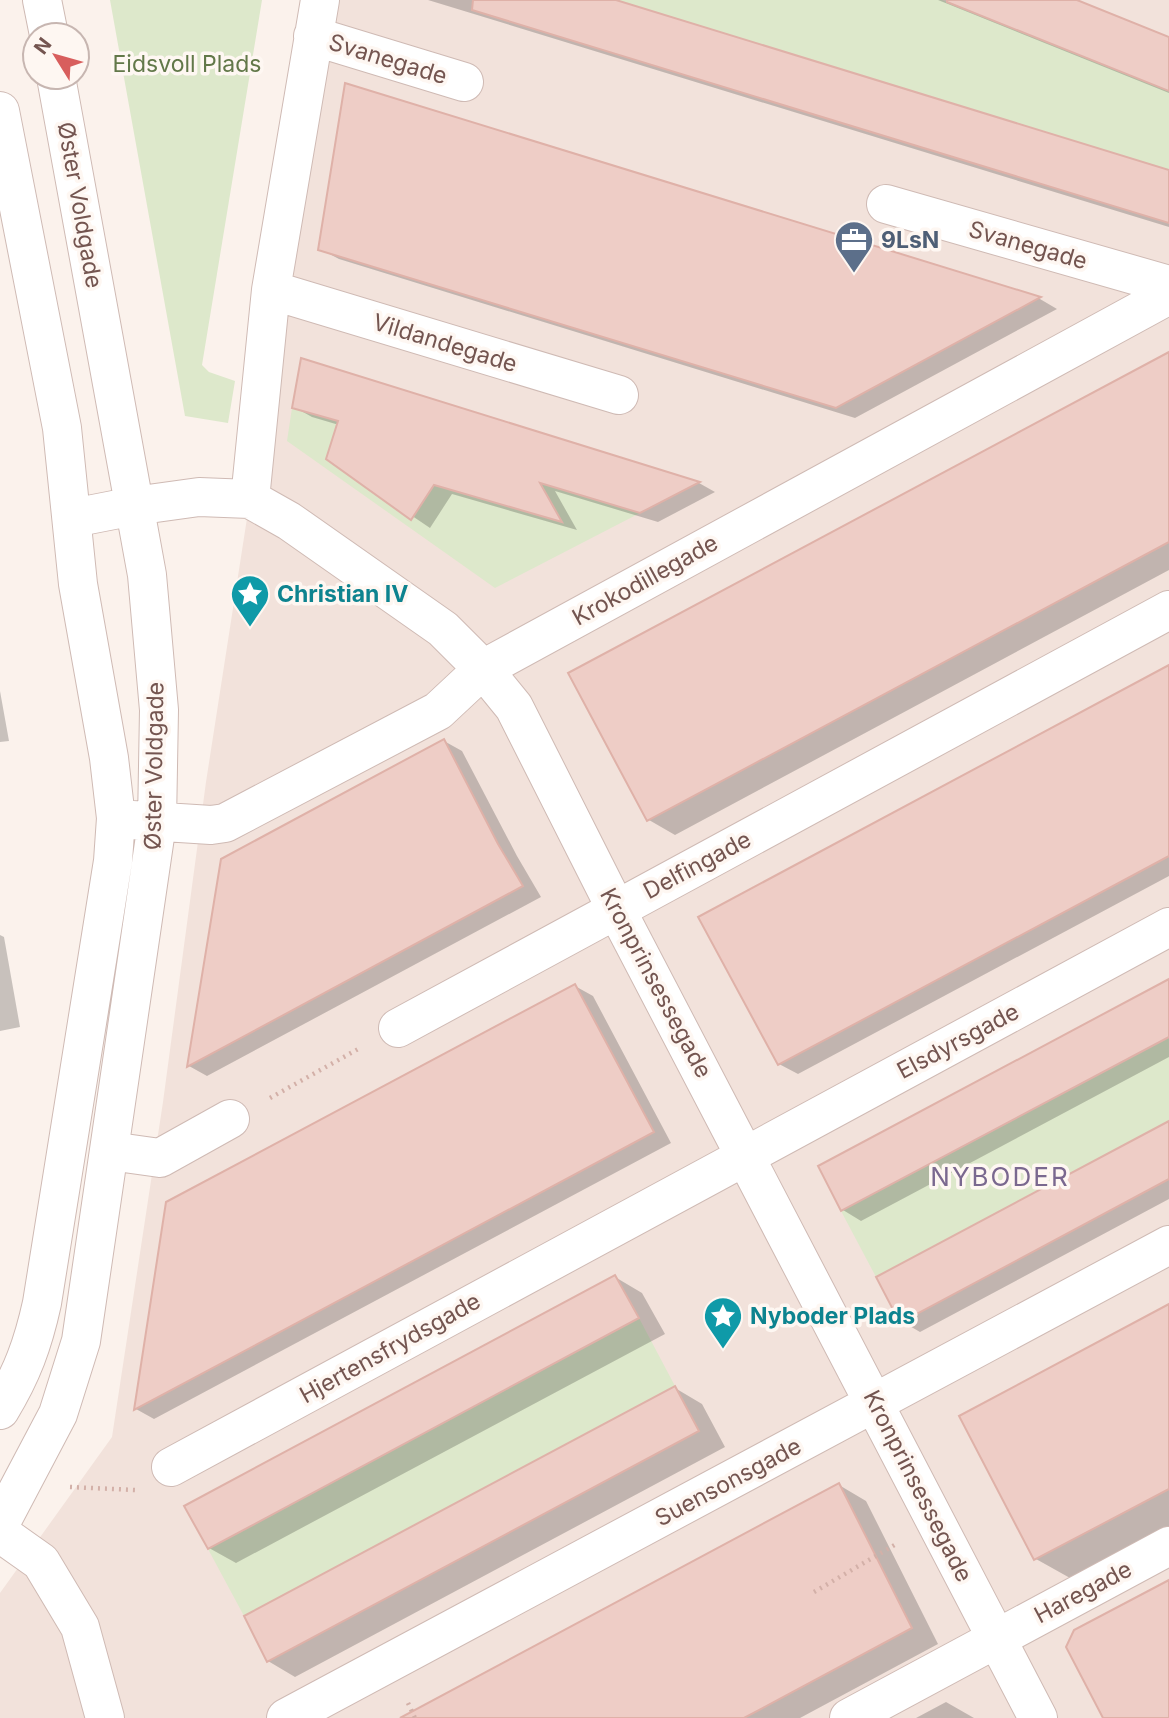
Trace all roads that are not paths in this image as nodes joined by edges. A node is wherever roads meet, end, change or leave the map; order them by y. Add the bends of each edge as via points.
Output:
1 (43, 0) edge
2 (316, 18) edge
3 (47, 21) edge
4 (464, 82) dead end
5 (60, 91) edge
6 (0, 111) edge
7 (886, 204) dead end
8 (1169, 285) edge
9 (271, 290) junction
10 (1169, 295) edge
11 (619, 395) dead end
12 (250, 499) junction
13 (134, 506) junction
14 (73, 518) junction
15 (1169, 611) edge
16 (483, 669) junction
17 (116, 818) junction
18 (157, 823) junction
19 (617, 909) junction
20 (1169, 927) edge
21 (398, 1028) road end
22 (230, 1119) road end
23 (110, 1151) junction
24 (746, 1155) junction
25 (1169, 1245) edge
26 (874, 1402) junction
27 (0, 1410) edge
28 (171, 1467) road end
29 (0, 1524) edge
30 (0, 1533) edge
31 (1169, 1546) edge
32 (997, 1638) junction
33 (105, 1718) edge
34 (286, 1718) edge
35 (849, 1718) edge
36 (1038, 1718) edge

1 - 3 street
2 - 4 street, Svanegade
2 - 9 street
5 - 13 street, Øster Voldgade
6 - 14 street, Øster Voldgade via 60,415
7 - 8 street, Svanegade
9 - 11 street, Vildandegade
9 - 12 street
10 - 16 street, Krokodillegade
12 - 13 street, Kronprinsessegade via 199,497
12 - 16 street, Kronprinsessegade via 289,521 443,629
13 - 14 street, Kronprinsessegade
13 - 18 street, Øster Voldgade via 147,575 159,710
14 - 17 street, Øster Voldgade via 78,584
15 - 19 street, Delfingade
16 - 18 street, Krokodillegade via 438,711 225,822
16 - 19 street, Kronprinsessegade via 514,707
17 - 18 street, Krokodillegade
17 - 27 street, Øster Voldgade via 113,861 42,1303 34,1342
18 - 23 street, Øster Voldgade
19 - 21 street, Delfingade
19 - 24 street, Kronprinsessegade
20 - 24 street, Elsdyrsgade
22 - 23 street via 160,1158
23 - 29 street, Øster Voldgade via 81,1340 58,1414
24 - 26 street, Kronprinsessegade
24 - 28 street, Hjertensfrydsgade
25 - 26 street, Suensonsgade
26 - 32 street, Kronprinsessegade
26 - 34 street, Suensonsgade
30 - 33 street via 41,1562 80,1627
31 - 32 street, Haregade
32 - 35 street, Haregade
32 - 36 street, Kronprinsessegade

